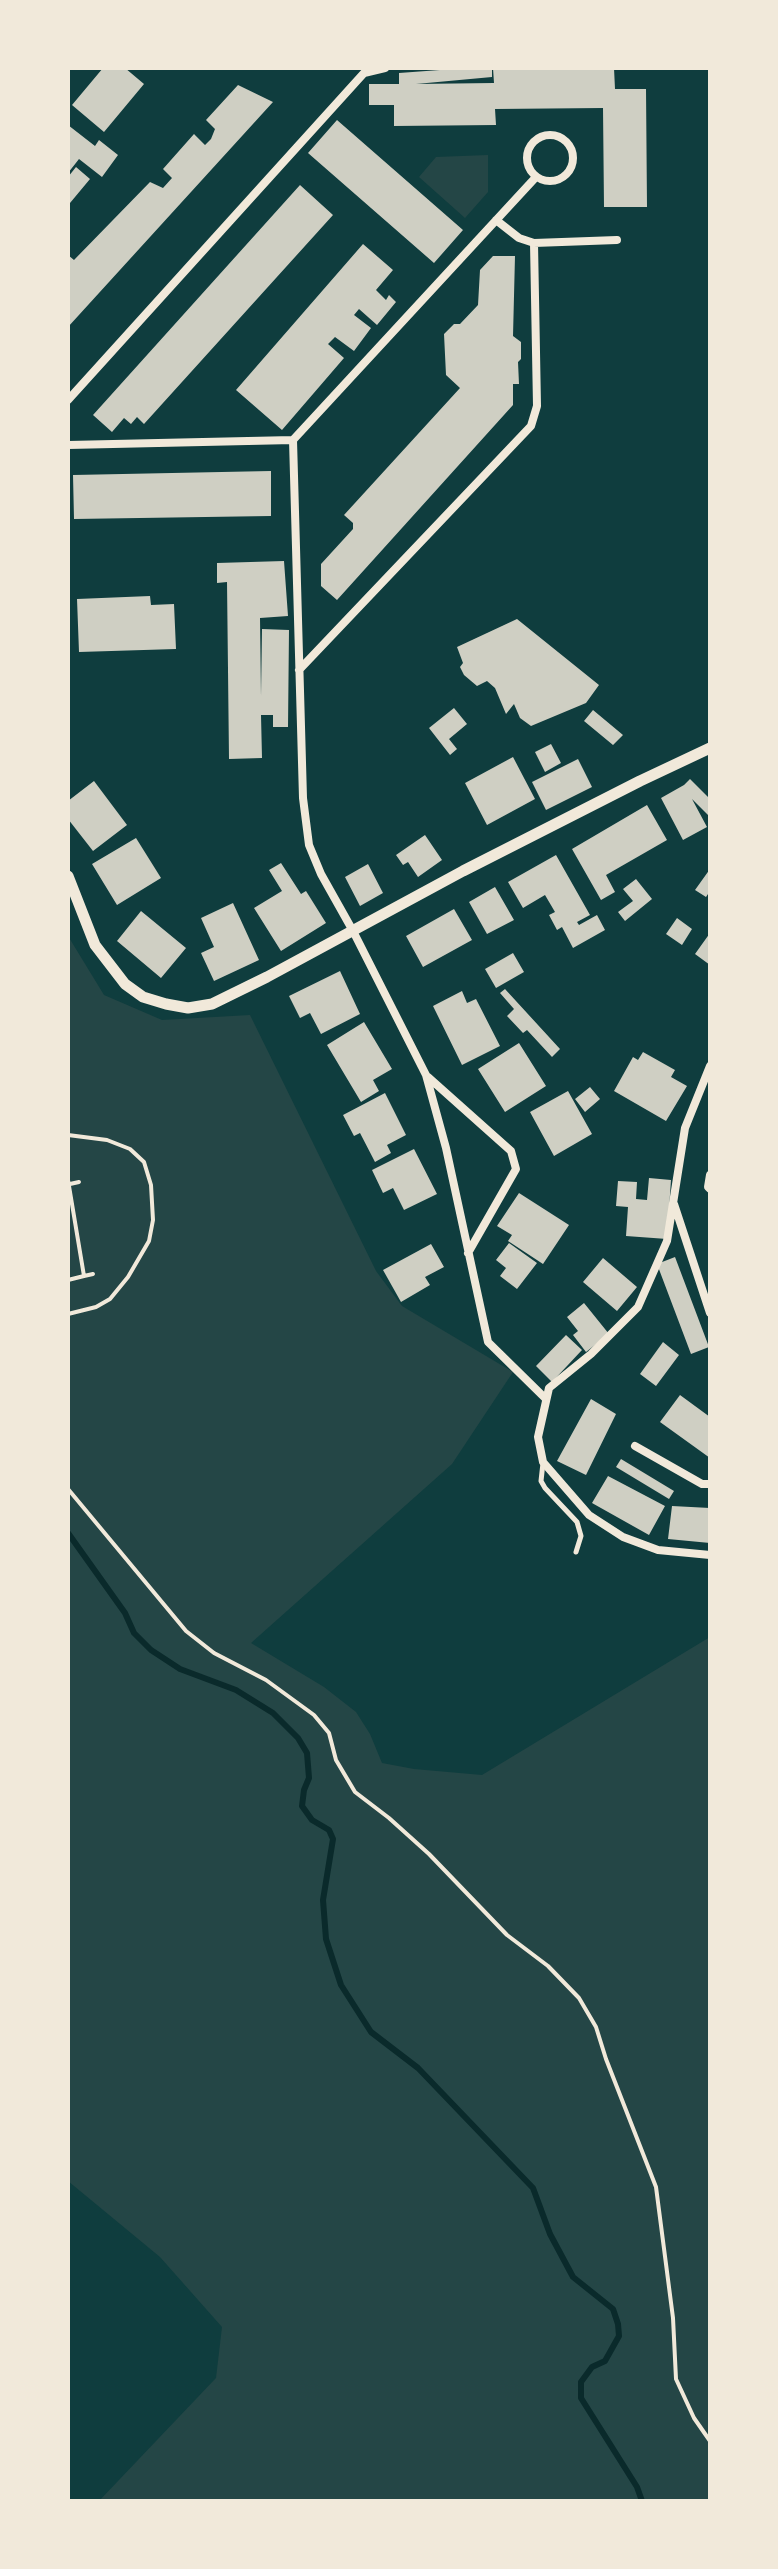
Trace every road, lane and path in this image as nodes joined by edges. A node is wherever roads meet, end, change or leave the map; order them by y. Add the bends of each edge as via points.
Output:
1 (385, 68) edge
2 (536, 177) junction
3 (496, 220) junction
4 (617, 240) dead end
5 (534, 243) junction
6 (68, 400) edge
7 (293, 440) junction
8 (68, 445) edge
9 (299, 670) junction
10 (710, 748) edge
11 (68, 876) edge
12 (353, 931) junction
13 (710, 1066) edge
14 (426, 1075) junction
15 (68, 1135) edge
16 (710, 1175) edge
17 (69, 1182) edge
18 (79, 1182) dead end
19 (710, 1189) edge
20 (674, 1203) junction
21 (468, 1253) junction
22 (93, 1274) dead end
23 (84, 1276) junction
24 (68, 1280) edge
25 (710, 1313) edge
26 (68, 1314) edge
27 (546, 1399) junction
28 (635, 1446) dead end
29 (543, 1462) junction
30 (710, 1484) edge
31 (68, 1489) edge
32 (576, 1552) dead end
33 (710, 1555) edge
34 (710, 2441) edge

1 - 6 street via 364,73
2 - 2 street via 556,181 569,173 573,152 564,140 550,135 530,147 527,163
2 - 3 street
3 - 5 street
3 - 7 street
4 - 5 street
5 - 9 street via 537,406 531,426
7 - 8 street
7 - 9 street
9 - 12 street via 309,845
10 - 12 street
11 - 12 street via 95,945 125,984 166,1004 212,1004
12 - 14 street
13 - 20 street via 685,1128
14 - 21 street
14 - 21 street via 511,1151 516,1169
15 - 26 path via 107,1140 130,1149 144,1162 153,1220 149,1241 110,1299
16 - 19 street
17 - 18 path
17 - 23 path
20 - 25 street
20 - 27 street via 667,1241 638,1307 549,1388
21 - 27 street via 488,1342
22 - 23 path
23 - 24 path
27 - 29 street via 538,1437
28 - 30 street
29 - 32 lane via 541,1481 577,1522 581,1536
29 - 33 street via 589,1515 623,1537 658,1550
31 - 34 path via 186,1631 314,1715 329,1733 336,1760 355,1792 429,1854 507,1935 579,1998 596,2027 656,2187 676,2379

